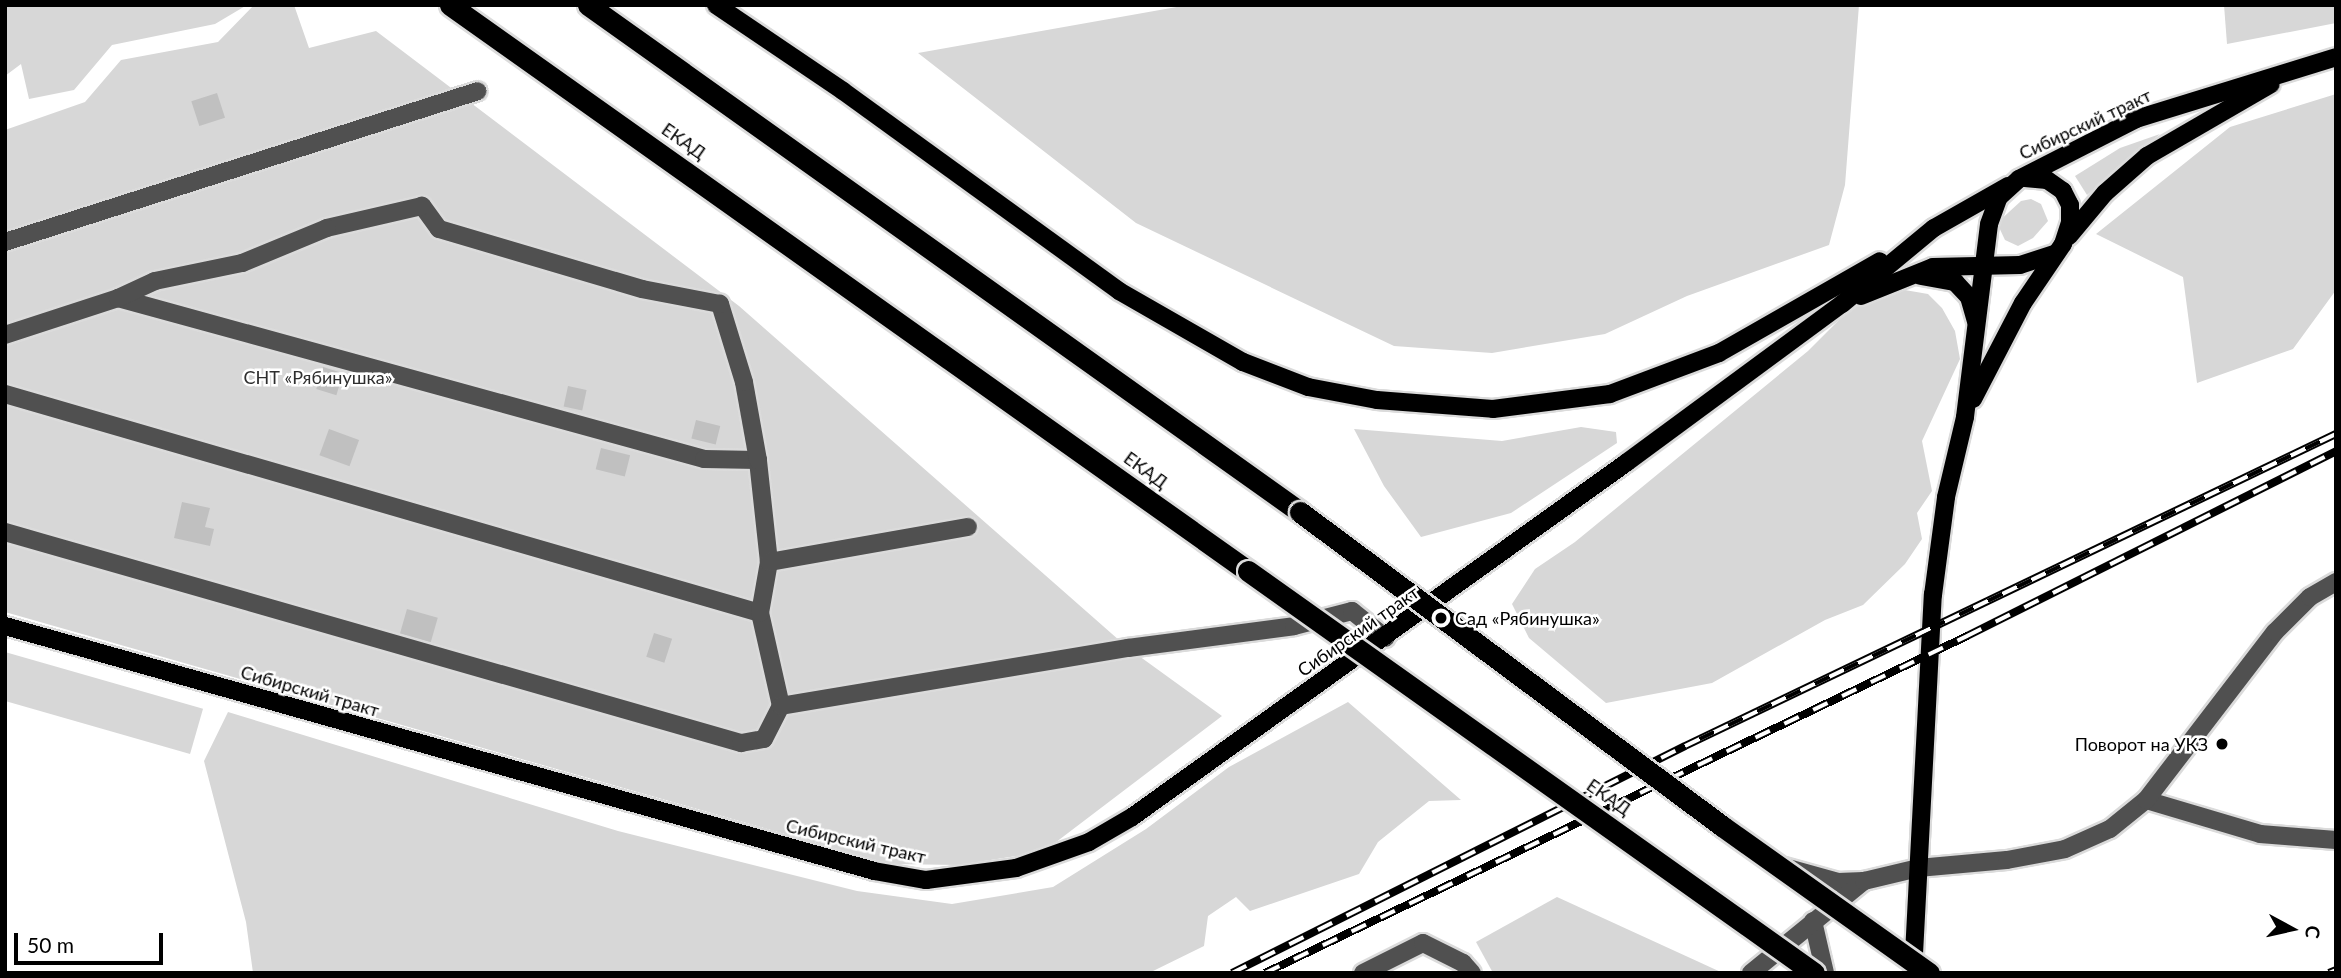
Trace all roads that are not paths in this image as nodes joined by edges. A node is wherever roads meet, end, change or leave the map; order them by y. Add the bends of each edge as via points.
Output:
1 (450, 5) edge
2 (588, 5) edge
3 (716, 5) edge
4 (2336, 57) edge
5 (2290, 73) junction
6 (477, 91) dead end
7 (2013, 182) junction
8 (1934, 228) junction
9 (1989, 234) junction
10 (5, 242) edge
11 (2059, 248) junction
12 (1987, 265) junction
13 (2020, 265) junction
14 (1903, 278) junction
15 (118, 298) junction
16 (1842, 304) junction
17 (1976, 325) junction
18 (5, 335) edge
19 (5, 394) edge
20 (1965, 417) junction
21 (758, 460) junction
22 (968, 527) dead end
23 (5, 532) edge
24 (769, 562) junction
25 (2336, 582) edge
26 (760, 613) junction
27 (5, 626) edge
28 (1386, 638) junction
29 (782, 706) junction
30 (2146, 800) junction
31 (2336, 840) edge
32 (1768, 863) dead end
33 (1918, 868) junction
34 (1864, 881) junction
35 (1813, 920) junction
36 (1363, 973) edge
37 (1472, 973) edge
38 (1751, 973) edge
39 (1814, 973) edge
40 (1825, 973) edge
41 (1913, 973) edge
42 (1929, 973) edge

1 - 39 highway, ЕКАД, bridge
2 - 42 highway, bridge via 1300,512 1722,826
3 - 8 main road via 1151,311 1243,362 1308,387 1493,409 1611,394 1666,376 1762,331
4 - 5 main road, Сибирский тракт
5 - 7 main road, Сибирский тракт via 2214,92 2136,119
5 - 11 main road, Сибирский тракт via 2147,156 2105,193
6 - 10 street
7 - 8 main road, Сибирский тракт
7 - 9 main road via 1995,206
7 - 11 main road via 2047,180 2063,191 2071,217
8 - 16 main road, Сибирский тракт
9 - 12 main road
9 - 13 main road via 1999,253
11 - 13 main road, Сибирский тракт
11 - 20 main road via 2023,303
12 - 13 main road, Сибирский тракт
12 - 14 main road, Сибирский тракт via 1933,267
12 - 17 main road
14 - 16 main road, Сибирский тракт
14 - 17 main road via 1936,276 1955,282 1969,297
15 - 18 street
15 - 21 street via 704,459
15 - 21 street via 155,281 242,263 327,229 422,206 439,229 642,289 719,304 744,382
16 - 28 main road, Сибирский тракт
17 - 20 main road
19 - 26 street
20 - 33 main road via 1946,497 1933,595
21 - 24 street
22 - 24 street
23 - 29 street via 741,743 764,739
24 - 26 street
25 - 30 street via 2310,597 2275,632
26 - 29 street
27 - 28 main road, Сибирский тракт via 874,871 926,880 1016,869 1089,842
28 - 29 street via 1352,611 1294,626 1128,648
30 - 31 street via 2260,834
30 - 33 street via 2110,829 2065,849
32 - 34 street via 1838,882
33 - 34 street
33 - 41 main road
34 - 35 street
35 - 38 street
35 - 40 street
36 - 37 street via 1423,943 1463,963

